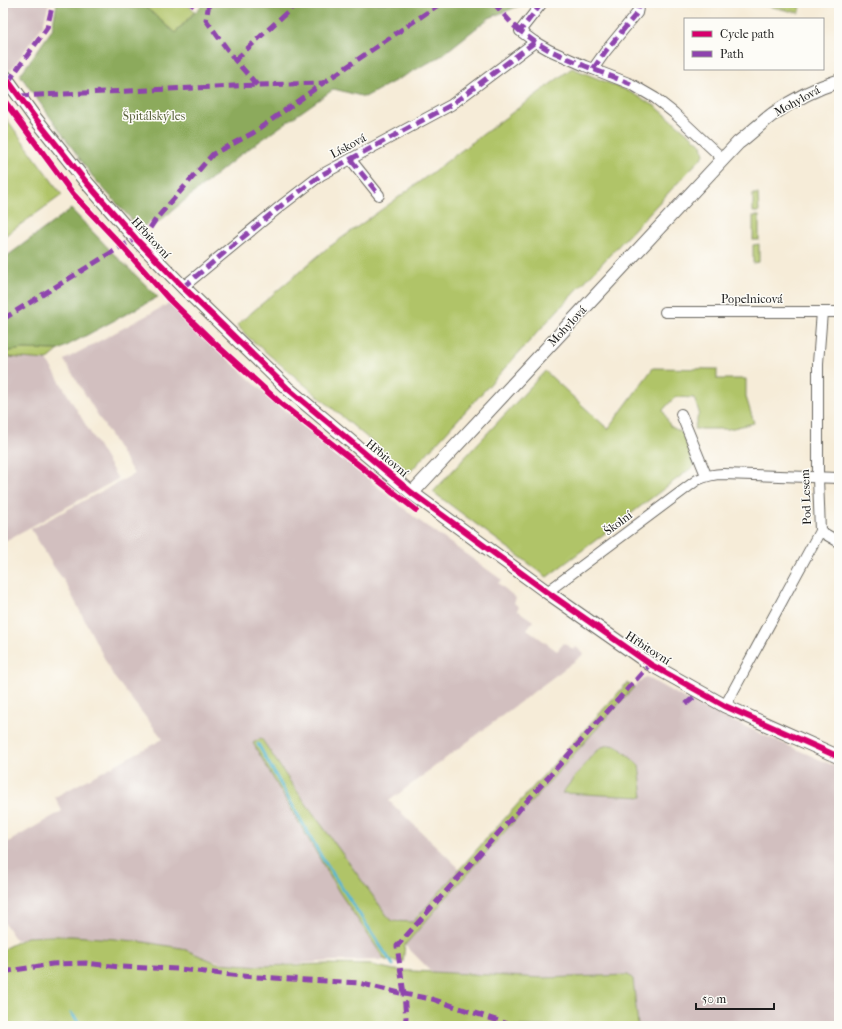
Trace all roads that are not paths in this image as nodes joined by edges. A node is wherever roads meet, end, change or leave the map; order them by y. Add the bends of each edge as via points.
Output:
1 (542, 3) edge
2 (639, 3) edge
3 (535, 42) junction
4 (593, 69) junction
5 (3, 74) edge
6 (839, 81) edge
7 (723, 159) junction
8 (351, 160) junction
9 (379, 195) dead end
10 (183, 288) junction
11 (665, 312) dead end
12 (822, 312) junction
13 (839, 312) edge
14 (681, 414) dead end
15 (706, 476) junction
16 (818, 478) junction
17 (839, 478) edge
18 (412, 493) junction
19 (820, 531) junction
20 (839, 542) edge
21 (547, 592) junction
22 (725, 706) junction
23 (839, 757) edge

1 - 3 street via 520,31
2 - 4 street via 637,13
3 - 4 street
3 - 8 street, Lísková via 451,105
4 - 7 street via 630,84 655,98
5 - 10 street, Hřbitovní via 87,183
6 - 7 street, Mohylová via 819,88 774,114
7 - 18 street, Mohylová
8 - 9 street
8 - 10 street, Lísková via 321,175 296,194
10 - 18 street, Hřbitovní via 287,388
11 - 12 street, Popelnicová
12 - 13 street, Popelnicová
12 - 16 street, Pod Lesem via 818,364
14 - 15 street
15 - 16 street, Školní via 723,474
15 - 21 street, Školní via 697,480
16 - 17 street, Školní
16 - 19 street, Pod Lesem
18 - 21 street, Hřbitovní
19 - 20 street
19 - 22 street, Pod Lesem
21 - 22 street, Hřbitovní via 650,664
22 - 23 street, Hřbitovní

